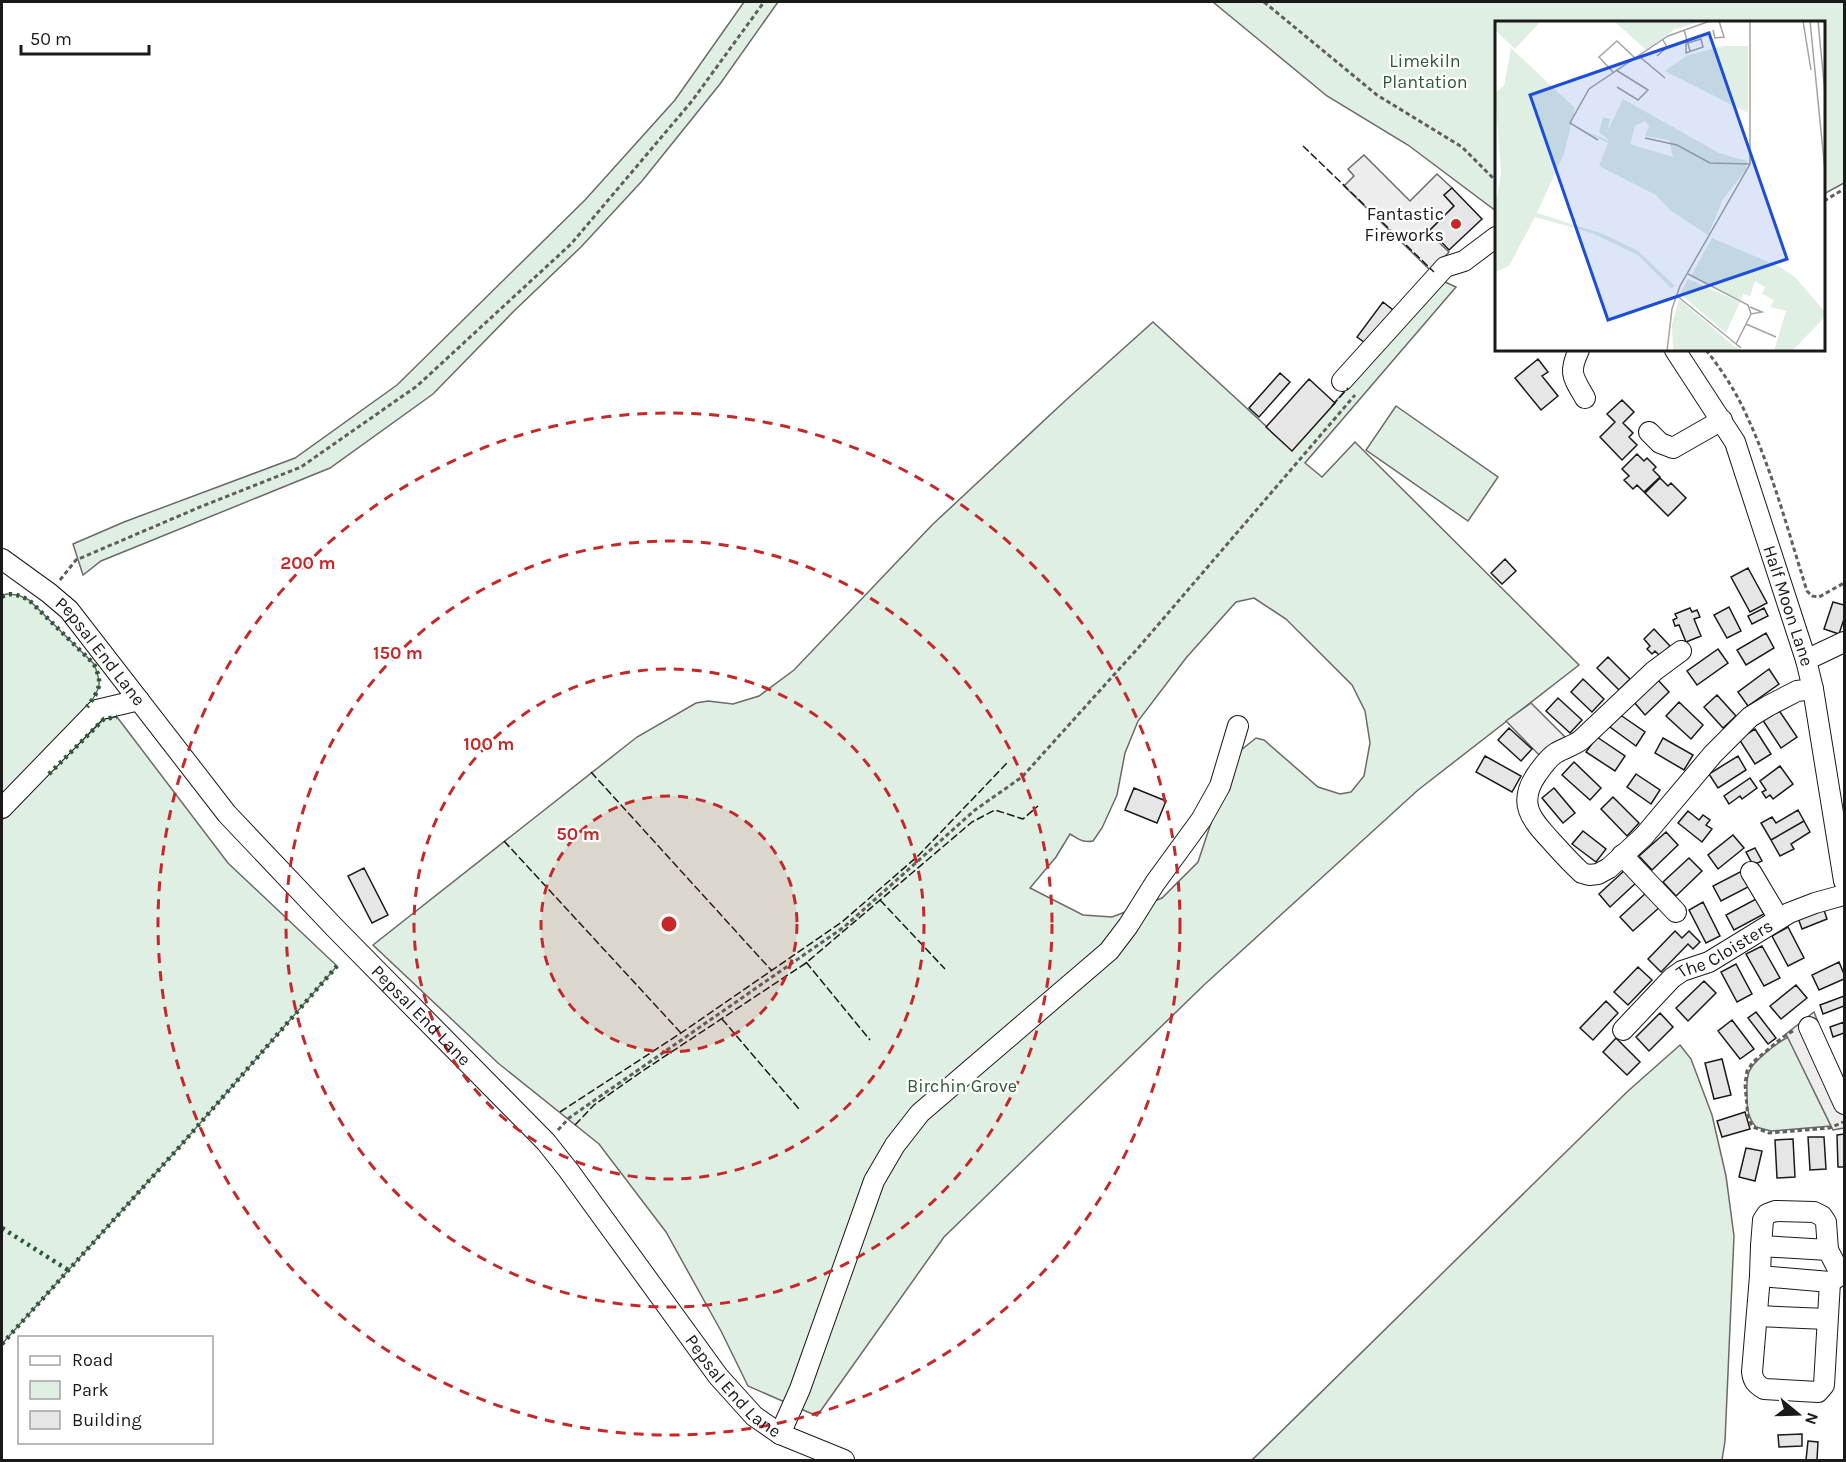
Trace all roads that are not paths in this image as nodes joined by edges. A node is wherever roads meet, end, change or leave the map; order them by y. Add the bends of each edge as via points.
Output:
1 (1495, 238) edge
2 (1578, 351) edge
3 (1676, 351) edge
4 (1342, 381) dead end
5 (1585, 398) dead end
6 (1722, 420) junction
7 (1649, 432) dead end
8 (4, 565) edge
9 (1845, 642) edge
10 (1681, 651) dead end
11 (1806, 660) junction
12 (1813, 689) junction
13 (139, 700) junction
14 (1238, 726) dead end
15 (2, 808) edge
16 (1622, 855) junction
17 (1844, 869) edge
18 (1751, 872) dead end
19 (1845, 895) edge
20 (1676, 912) dead end
21 (1779, 919) junction
22 (1809, 1027) road end
23 (1623, 1030) dead end
24 (1845, 1104) edge
25 (1761, 1246) junction
26 (1828, 1250) junction
27 (1760, 1276) junction
28 (1839, 1277) edge
29 (1757, 1316) junction
30 (1827, 1319) junction
31 (780, 1434) junction
32 (844, 1461) edge

1 - 4 street via 1464,261 1445,267
2 - 5 street via 1572,364 1573,374
3 - 6 street, Half Moon Lane
6 - 7 street via 1673,448 1660,443
6 - 11 street, Half Moon Lane via 1735,442
8 - 13 street, Pepsal End Lane via 69,610
9 - 11 street
10 - 16 street via 1654,671 1581,740 1556,753 1541,768 1527,798 1536,825 1582,873 1598,874
11 - 12 street, Half Moon Lane
12 - 16 street via 1797,691 1750,717 1713,754 1644,836
12 - 17 street, Half Moon Lane
13 - 15 street via 97,710
13 - 31 street, Pepsal End Lane via 227,814 546,1142 718,1376 754,1416
14 - 31 street via 1220,786 1201,820 1109,951 920,1113 895,1145 874,1181 800,1389
16 - 20 street
18 - 21 street
19 - 21 street, The Cloisters
21 - 23 street, The Cloisters via 1709,962 1672,978
22 - 24 street
25 - 26 street
25 - 26 street via 1767,1214 1814,1212 1826,1222
25 - 27 street
26 - 28 street
27 - 28 street
27 - 29 street
28 - 30 street
29 - 30 street
29 - 30 street via 1753,1380 1764,1389 1818,1392 1824,1385
31 - 32 street, Pepsal End Lane

